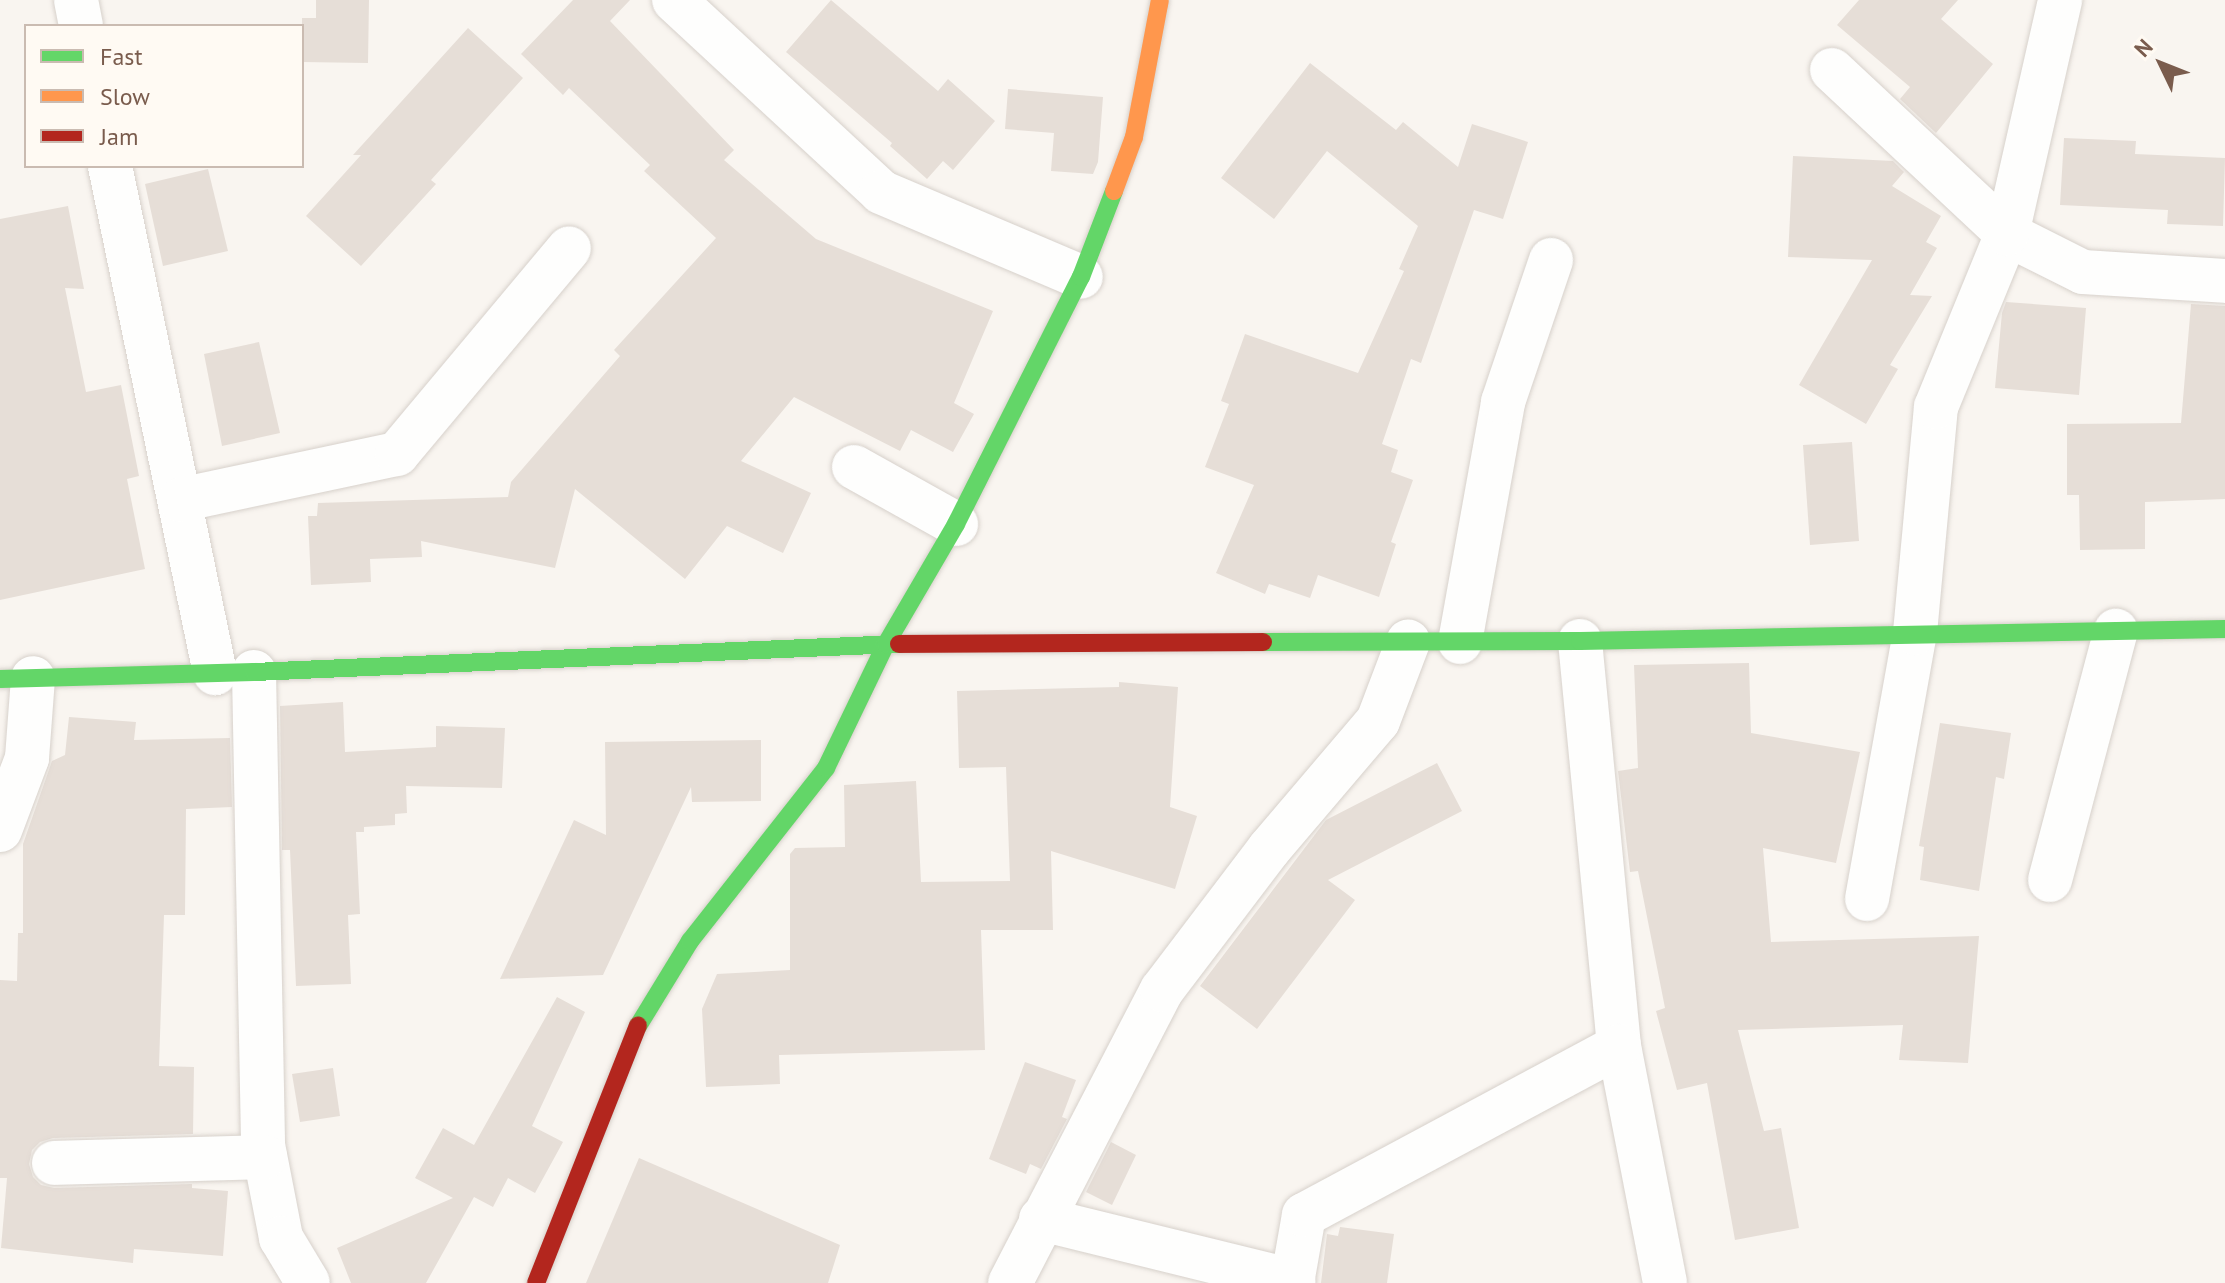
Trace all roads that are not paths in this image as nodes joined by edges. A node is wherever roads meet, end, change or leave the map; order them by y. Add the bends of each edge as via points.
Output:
1 (76, 0) edge
2 (674, 0) edge
3 (1160, 0) edge
4 (2060, 0) edge
5 (81, 24) edge
6 (1832, 70) dead end
7 (110, 168) edge
8 (2007, 234) junction
9 (569, 248) dead end
10 (1551, 260) dead end
11 (1081, 277) junction
12 (2225, 281) edge
13 (854, 467) dead end
14 (180, 500) junction
15 (956, 524) junction
16 (2225, 629) edge
17 (2116, 631) junction
18 (1915, 633) junction
19 (1580, 641) junction
20 (1408, 642) junction
21 (1460, 642) junction
22 (886, 644) junction
23 (235, 673) junction
24 (17, 678) edge
25 (0, 830) edge
26 (2050, 880) dead end
27 (1867, 899) dead end
28 (1619, 1046) junction
29 (265, 1157) junction
30 (54, 1163) dead end
31 (1041, 1219) junction
32 (1292, 1282) edge
33 (308, 1283) edge
34 (536, 1283) edge
35 (1010, 1283) edge
36 (1665, 1283) edge

1 - 5 street
2 - 11 street via 881,192
3 - 11 street via 1134,137
4 - 8 street
6 - 8 street
7 - 14 street
8 - 12 street via 2083,272
8 - 18 street via 1936,407
9 - 14 street via 397,454
10 - 21 street via 1503,402
11 - 15 street
13 - 15 street
14 - 23 street
15 - 22 street
16 - 17 street
17 - 18 street
17 - 26 street
18 - 19 street
18 - 27 street
19 - 21 street
19 - 28 street
20 - 21 street
20 - 22 street
20 - 31 street via 1378,721 1269,849 1162,990
22 - 23 street
22 - 34 street via 826,768 690,941 640,1021
23 - 24 street
23 - 29 street
24 - 25 street via 27,758
28 - 32 street via 1304,1215
28 - 36 street
29 - 30 street
29 - 33 street via 281,1238
31 - 32 street
31 - 35 street

